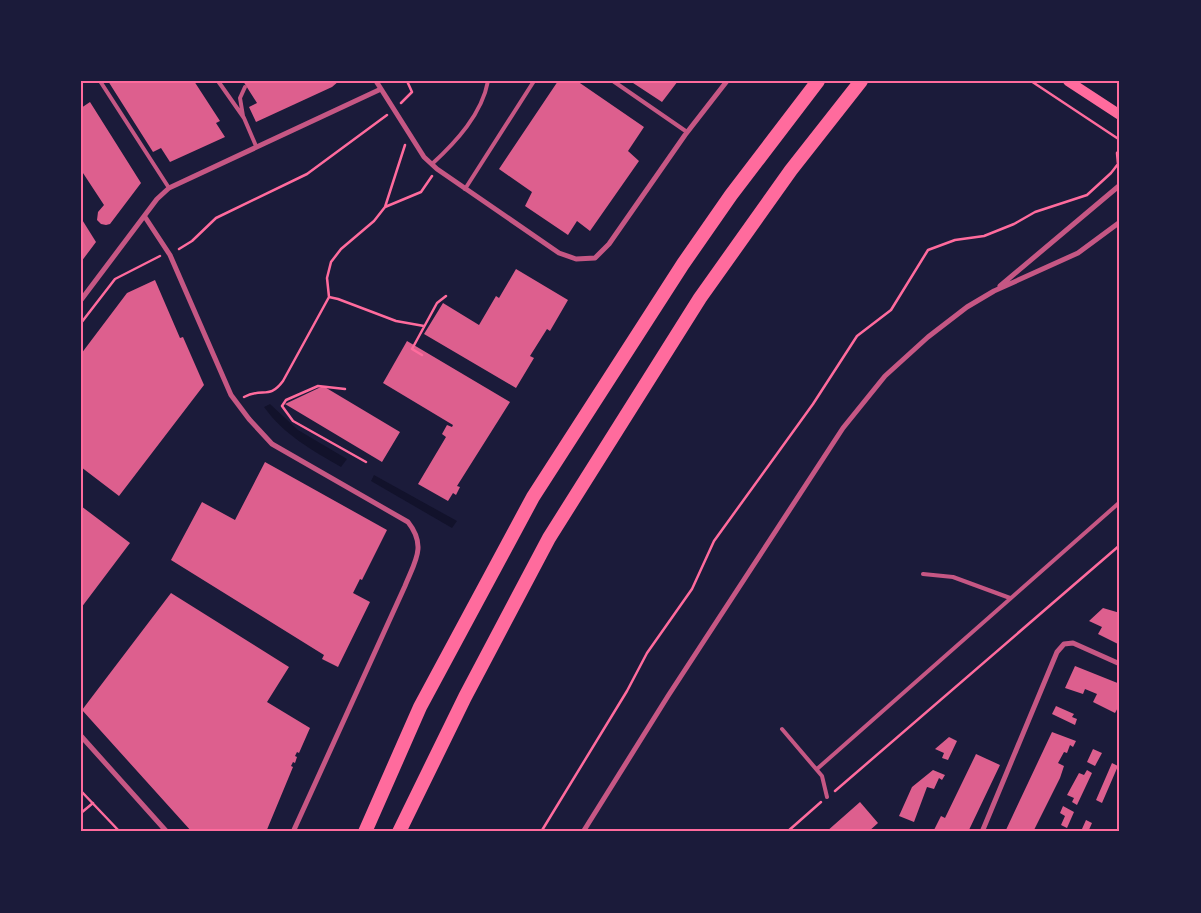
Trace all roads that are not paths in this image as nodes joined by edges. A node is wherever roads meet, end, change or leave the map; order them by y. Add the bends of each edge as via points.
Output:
1 (100, 81) edge
2 (218, 81) edge
3 (376, 81) edge
4 (488, 81) edge
5 (534, 81) edge
6 (613, 81) edge
7 (727, 81) edge
8 (818, 81) edge
9 (862, 81) edge
10 (1068, 81) edge
11 (245, 88) dead end
12 (381, 89) junction
13 (1120, 115) edge
14 (244, 118) junction
15 (687, 132) junction
16 (256, 146) junction
17 (432, 164) junction
18 (1120, 185) edge
19 (169, 188) junction
20 (465, 189) junction
21 (145, 217) junction
22 (1120, 222) edge
23 (994, 291) junction
24 (81, 300) edge
25 (1120, 502) edge
26 (923, 574) dead end
27 (1010, 598) junction
28 (1120, 664) edge
29 (782, 729) dead end
30 (81, 736) edge
31 (817, 769) junction
32 (827, 797) road end
33 (167, 832) edge
34 (293, 832) edge
35 (364, 832) edge
36 (399, 832) edge
37 (583, 832) edge
38 (982, 832) edge

1 - 19 lane
2 - 14 lane
3 - 12 street
4 - 17 lane via 486,94 458,140
5 - 20 lane
6 - 15 lane
7 - 15 street
8 - 35 highway via 683,264 533,498 420,707
9 - 36 highway via 791,170 700,298 549,538
10 - 13 main road
11 - 14 lane via 240,98
12 - 16 street
12 - 17 street via 424,157
14 - 16 lane
15 - 20 street via 609,244 595,258 576,259 559,252
16 - 19 street
17 - 20 street
18 - 23 street
19 - 21 street
21 - 24 street
21 - 34 street via 170,255 231,395 272,444 408,522 417,534 419,551 405,586
22 - 23 street via 1078,253
23 - 37 street via 948,321 906,355 856,411 673,688
25 - 27 lane
26 - 27 lane via 953,577
27 - 31 lane
28 - 38 street via 1073,643 1064,644 1057,652
29 - 31 lane
30 - 33 street
31 - 32 lane

